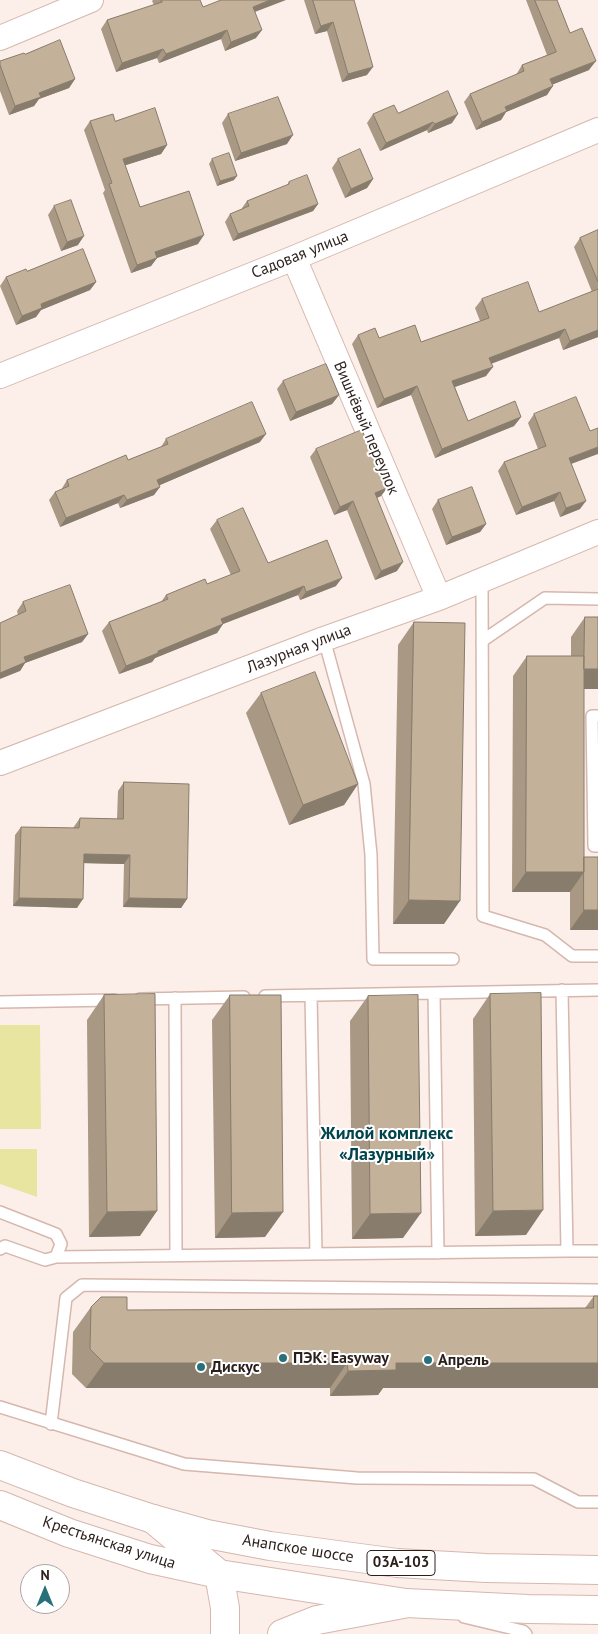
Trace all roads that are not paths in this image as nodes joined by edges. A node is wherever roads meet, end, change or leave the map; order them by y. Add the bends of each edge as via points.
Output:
1 (91, 0) edge
2 (0, 38) edge
3 (598, 130) edge
4 (294, 258) junction
5 (0, 376) edge
6 (598, 532) edge
7 (482, 580) junction
8 (439, 598) junction
9 (598, 599) edge
10 (324, 639) junction
11 (482, 640) junction
12 (598, 716) edge
13 (0, 764) edge
14 (598, 846) edge
15 (598, 956) edge
16 (453, 959) dead end
17 (562, 990) junction
18 (598, 990) edge
19 (434, 993) junction
20 (311, 996) junction
21 (175, 998) junction
22 (0, 1002) edge
23 (0, 1212) edge
24 (0, 1248) edge
25 (598, 1251) edge
26 (567, 1252) junction
27 (438, 1253) junction
28 (316, 1254) junction
29 (176, 1256) junction
30 (56, 1257) junction
31 (598, 1290) edge
32 (0, 1407) edge
33 (51, 1424) junction
34 (0, 1464) edge
35 (598, 1502) edge
36 (0, 1505) edge
37 (154, 1519) junction
38 (598, 1570) edge
39 (219, 1574) junction
40 (406, 1603) junction
41 (598, 1610) edge
42 (225, 1634) edge
43 (282, 1634) edge
44 (526, 1634) edge

1 - 2 street
3 - 4 street, Садовая улица
4 - 5 street, Садовая улица
4 - 8 street, Вишнёвый переулок
6 - 7 street, Лазурная улица
7 - 8 street, Лазурная улица
7 - 11 lane
8 - 10 street, Лазурная улица
9 - 11 lane via 545,598
10 - 13 street, Лазурная улица
10 - 16 lane via 364,784 371,855 373,959
11 - 15 lane via 482,916 545,935 572,956
12 - 14 lane via 592,716 594,846
17 - 18 lane
17 - 19 lane
17 - 26 lane
19 - 20 lane
19 - 27 lane
20 - 21 lane
20 - 28 lane
21 - 22 lane
21 - 29 lane
23 - 30 lane via 56,1234 61,1244
24 - 30 lane via 5,1246 45,1260
25 - 26 lane
26 - 27 lane
27 - 28 lane
28 - 29 lane
29 - 30 lane
31 - 33 lane via 82,1285 66,1298
32 - 33 lane
33 - 35 lane via 184,1464 356,1478 534,1479 578,1502
34 - 37 main road, 03А-103
36 - 39 main road, Крестьянская улица / 03А-103 via 69,1533 141,1556
37 - 38 main road, Анапское шоссе / 03А-103 via 207,1534 270,1546 396,1563
37 - 39 main road
39 - 40 main road, 03А-103
39 - 42 main road via 225,1608
40 - 41 main road, 03А-103
40 - 43 main road via 317,1620
40 - 44 lane

